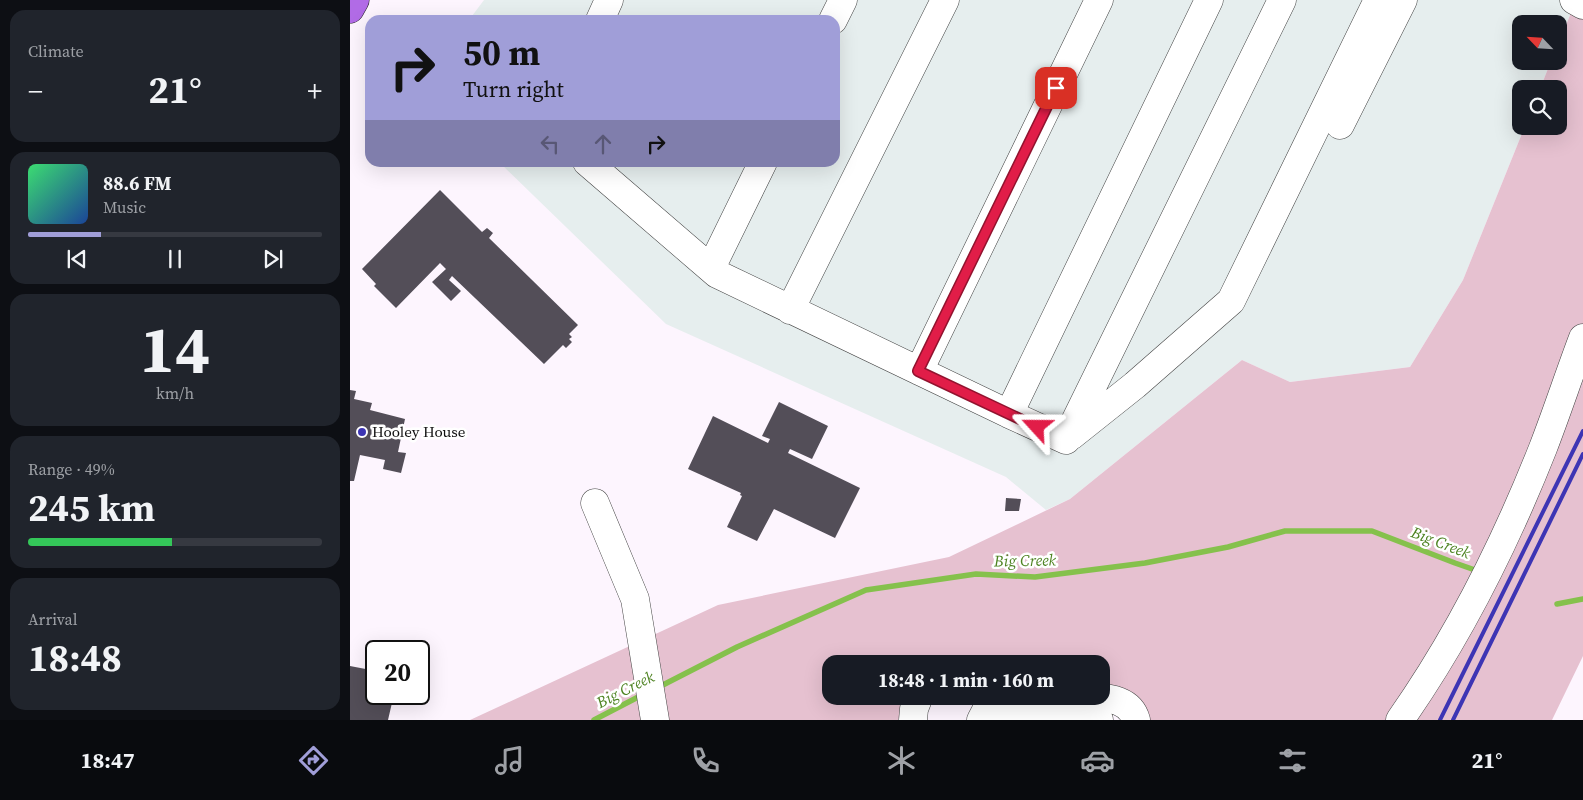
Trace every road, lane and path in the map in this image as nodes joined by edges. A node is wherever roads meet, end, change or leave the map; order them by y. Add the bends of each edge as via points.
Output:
1 (355, 0) edge
2 (609, 0) edge
3 (843, 0) edge
4 (945, 0) edge
5 (1099, 0) edge
6 (1209, 0) edge
7 (1282, 0) edge
8 (1378, 0) edge
9 (1403, 0) edge
10 (1574, 0) edge
11 (1583, 5) edge
12 (350, 9) edge
13 (602, 15) edge
14 (836, 15) edge
15 (1340, 124) dead end
16 (593, 167) edge
17 (761, 167) edge
18 (711, 268) junction
19 (790, 310) junction
20 (1583, 338) edge
21 (918, 371) junction
22 (1008, 414) junction
23 (1066, 440) junction
24 (595, 503) dead end
25 (1110, 699) edge
26 (916, 705) edge
27 (989, 705) edge
28 (655, 720) edge
29 (913, 720) edge
30 (981, 720) edge
31 (1001, 720) edge
32 (1099, 720) edge
33 (1136, 720) edge
34 (1400, 720) edge

1 - 12 highway
2 - 13 street
3 - 14 street
4 - 19 street
5 - 21 street
6 - 22 street
7 - 23 street
8 - 23 street via 1231,301
9 - 15 street
10 - 11 street
16 - 18 street
17 - 18 street
18 - 19 street
19 - 21 street
20 - 34 street via 1543,449 1479,590 1448,647
21 - 22 street
22 - 23 street
24 - 28 street via 635,599
25 - 33 street via 1132,710
26 - 29 street
27 - 30 street
31 - 32 street via 1014,711 1030,710

